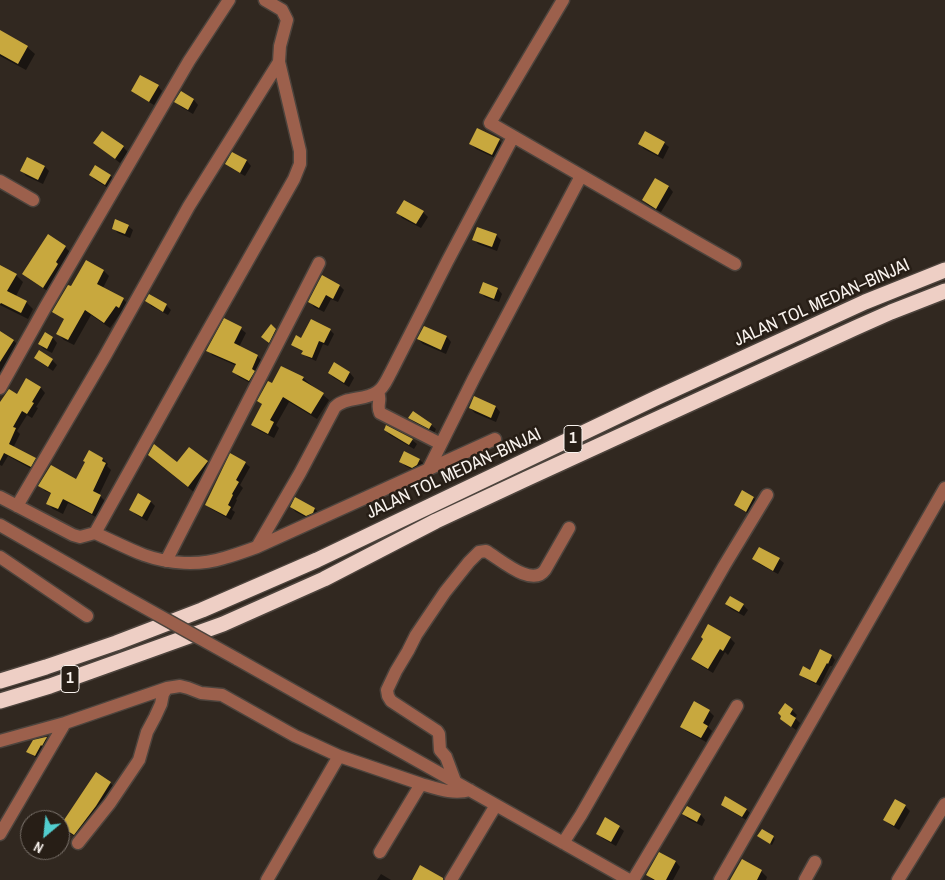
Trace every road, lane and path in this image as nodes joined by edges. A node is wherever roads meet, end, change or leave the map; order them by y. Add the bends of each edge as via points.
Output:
1 (229, 0) edge
2 (265, 0) edge
3 (563, 0) edge
4 (280, 62) junction
5 (513, 137) junction
6 (581, 176) junction
7 (0, 182) edge
8 (33, 200) dead end
9 (319, 264) dead end
10 (735, 264) dead end
11 (945, 270) edge
12 (945, 291) edge
13 (0, 388) edge
14 (378, 392) junction
15 (495, 439) dead end
16 (441, 444) junction
17 (429, 468) junction
18 (945, 488) edge
19 (767, 495) dead end
20 (0, 497) edge
21 (17, 506) junction
22 (0, 525) edge
23 (568, 528) dead end
24 (95, 533) junction
25 (257, 547) junction
26 (0, 558) edge
27 (166, 561) junction
28 (87, 616) dead end
29 (0, 681) edge
30 (167, 688) junction
31 (0, 701) edge
32 (737, 706) dead end
33 (65, 723) junction
34 (0, 741) edge
35 (338, 756) junction
36 (454, 781) junction
37 (422, 784) junction
38 (470, 790) junction
39 (496, 804) junction
40 (945, 804) edge
41 (0, 834) edge
42 (78, 843) dead end
43 (563, 843) junction
44 (380, 852) dead end
45 (815, 862) dead end
46 (267, 880) edge
47 (452, 880) edge
48 (629, 880) edge
49 (633, 880) edge
50 (720, 880) edge
51 (805, 880) edge
52 (898, 880) edge

1 - 13 street via 189,61
2 - 4 street via 286,15
3 - 5 street via 490,123
4 - 21 street via 189,206 106,356
4 - 24 street via 300,151 300,164
5 - 6 street
5 - 14 street via 392,372
6 - 10 street
6 - 16 street
7 - 8 street
9 - 27 street
11 - 29 highway, JALAN TOL MEDAN–BINJAI / 1 via 856,306 674,390 317,560 116,643
12 - 31 highway, JALAN TOL MEDAN–BINJAI / 1 via 855,328 526,479 324,579 223,624
14 - 16 street via 380,413
14 - 25 street via 335,406
15 - 17 street
16 - 17 street
17 - 25 street
18 - 50 street
19 - 43 street
20 - 21 street
21 - 24 street via 77,536
22 - 36 street, bridge
23 - 36 street via 545,570 537,576 526,575 486,551 474,555 416,635 393,676 387,690 391,702 437,731 440,750 446,757
24 - 27 street
25 - 27 street via 206,562
26 - 28 street
30 - 33 street
30 - 35 street via 180,686 222,695
30 - 42 street via 146,732 139,760
32 - 49 street
33 - 34 street
33 - 41 street
35 - 37 street
35 - 46 street
36 - 38 street
37 - 38 street via 454,793
37 - 44 street
38 - 39 street
39 - 43 street
39 - 47 street
40 - 52 street
43 - 48 street
45 - 51 street

